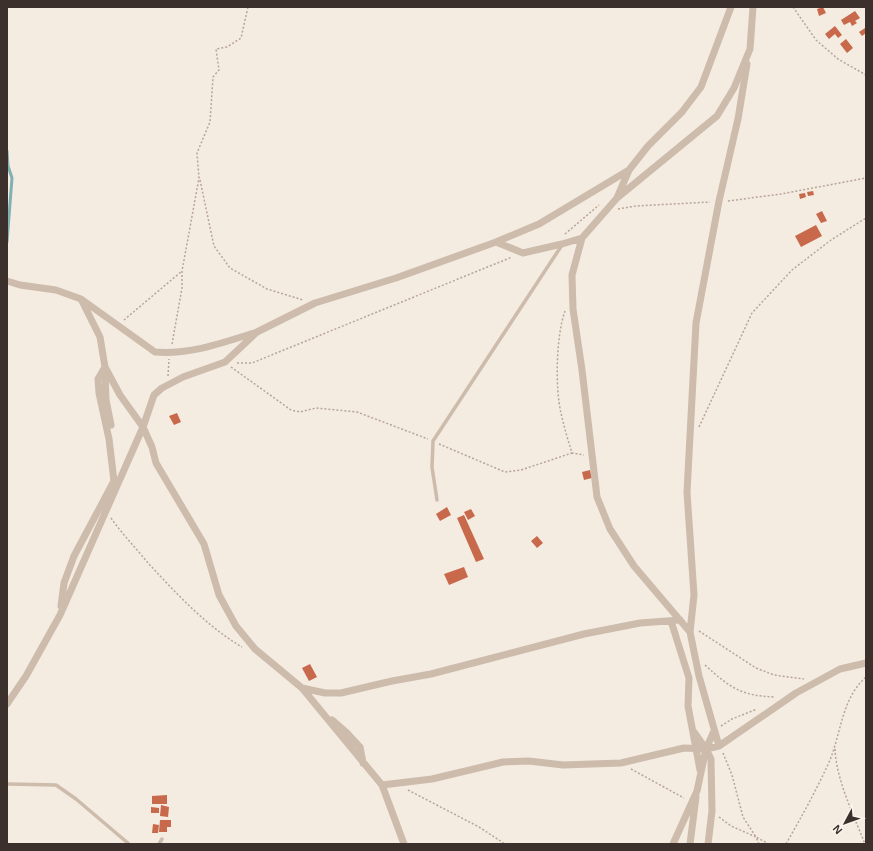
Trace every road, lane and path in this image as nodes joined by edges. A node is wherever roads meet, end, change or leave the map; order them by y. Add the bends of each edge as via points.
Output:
1 (248, 7) edge
2 (731, 7) edge
3 (754, 7) edge
4 (793, 7) edge
5 (750, 49) junction
6 (866, 75) edge
7 (629, 170) junction
8 (199, 178) junction
9 (866, 178) edge
10 (617, 198) junction
11 (719, 201) junction
12 (602, 202) dead end
13 (603, 213) junction
14 (866, 218) edge
15 (582, 238) junction
16 (562, 240) junction
17 (496, 242) junction
18 (523, 253) junction
19 (182, 271) junction
20 (7, 281) edge
21 (81, 299) junction
22 (315, 303) junction
23 (566, 310) dead end
24 (118, 324) junction
25 (257, 332) junction
26 (170, 353) junction
27 (225, 362) junction
28 (105, 367) junction
29 (162, 388) junction
30 (143, 427) junction
31 (699, 432) dead end
32 (433, 441) junction
33 (572, 453) junction
34 (592, 456) junction
35 (114, 485) junction
36 (438, 500) dead end
37 (106, 510) junction
38 (60, 615) junction
39 (680, 620) junction
40 (672, 621) junction
41 (690, 629) junction
42 (244, 648) dead end
43 (695, 656) junction
44 (866, 663) edge
45 (866, 677) edge
46 (818, 681) junction
47 (302, 688) junction
48 (774, 700) dead end
49 (7, 704) edge
50 (762, 707) dead end
51 (692, 729) junction
52 (714, 731) junction
53 (719, 746) junction
54 (835, 747) junction
55 (696, 748) junction
56 (706, 749) junction
57 (700, 770) junction
58 (7, 784) edge
59 (398, 784) junction
60 (382, 785) junction
61 (697, 791) junction
62 (756, 837) junction
63 (162, 839) dead end
64 (675, 842) edge
65 (129, 844) edge
66 (159, 844) edge
67 (404, 844) edge
68 (505, 844) edge
69 (690, 844) edge
70 (708, 844) edge
71 (759, 844) edge
72 (769, 844) edge
73 (786, 844) edge
74 (865, 844) edge

1 - 8 path via 240,38 227,47 216,49 219,70 212,77 210,122 197,153
2 - 7 street via 701,87 682,112 648,146
3 - 5 street
4 - 6 path via 816,40 838,59
5 - 10 street via 734,88 717,116
5 - 11 street via 738,119
7 - 10 street
7 - 17 street via 539,224
8 - 19 path
8 - 22 path via 214,246 230,268 267,289
9 - 11 path via 754,199
10 - 13 street
11 - 13 path via 636,206
11 - 41 street via 696,323 687,492 694,595
12 - 16 path
13 - 15 street
14 - 31 path via 831,240 792,270 752,313
15 - 16 street
15 - 34 street via 572,275 573,309
16 - 18 street
16 - 32 lane
17 - 18 street
17 - 22 street via 396,278
18 - 27 path via 252,363
19 - 24 path
19 - 26 path via 182,288
20 - 21 street via 56,290
21 - 24 street
21 - 28 street via 100,337
22 - 25 street
23 - 33 path via 561,322 558,374 560,412
24 - 26 street via 155,352
25 - 26 street via 198,350
25 - 27 street
26 - 29 path via 168,375
27 - 29 street via 183,377
27 - 32 path via 291,410 300,412 316,408 357,412
28 - 30 street via 120,395
28 - 35 street via 98,379 99,393 109,439
29 - 30 street via 154,395
30 - 35 street
30 - 47 street via 156,463 204,544 219,595 236,626 255,649
32 - 33 path via 505,472 521,470
32 - 36 lane via 432,467
33 - 34 path
34 - 39 street via 596,497 610,529 634,566
35 - 37 street
35 - 38 street via 74,556 64,583
37 - 38 street
37 - 42 path via 178,595 230,640
38 - 49 street
39 - 40 street
39 - 41 street
40 - 47 street via 640,623 584,634 431,674 341,693 325,693
40 - 51 street via 689,678 688,706
41 - 43 street
41 - 46 path via 756,668 774,675
43 - 48 path via 732,688 755,697 781,697
43 - 52 street
44 - 46 street via 840,669
45 - 54 path via 841,718
46 - 53 street via 796,693
47 - 60 street
50 - 52 path via 732,719
51 - 55 street
51 - 56 street
52 - 53 street
52 - 56 street
53 - 56 street
53 - 62 path via 732,775 743,817
54 - 73 path via 811,800
54 - 74 path via 835,759
55 - 56 street
55 - 57 street
55 - 59 street via 684,748 620,763 562,765 529,761 503,762 432,779
56 - 57 street
56 - 70 street via 711,759 712,804
57 - 61 street
58 - 65 lane via 56,785
59 - 60 street
59 - 68 path via 479,827
60 - 67 street
61 - 64 street
61 - 69 street
62 - 71 path
62 - 72 path
63 - 66 lane

